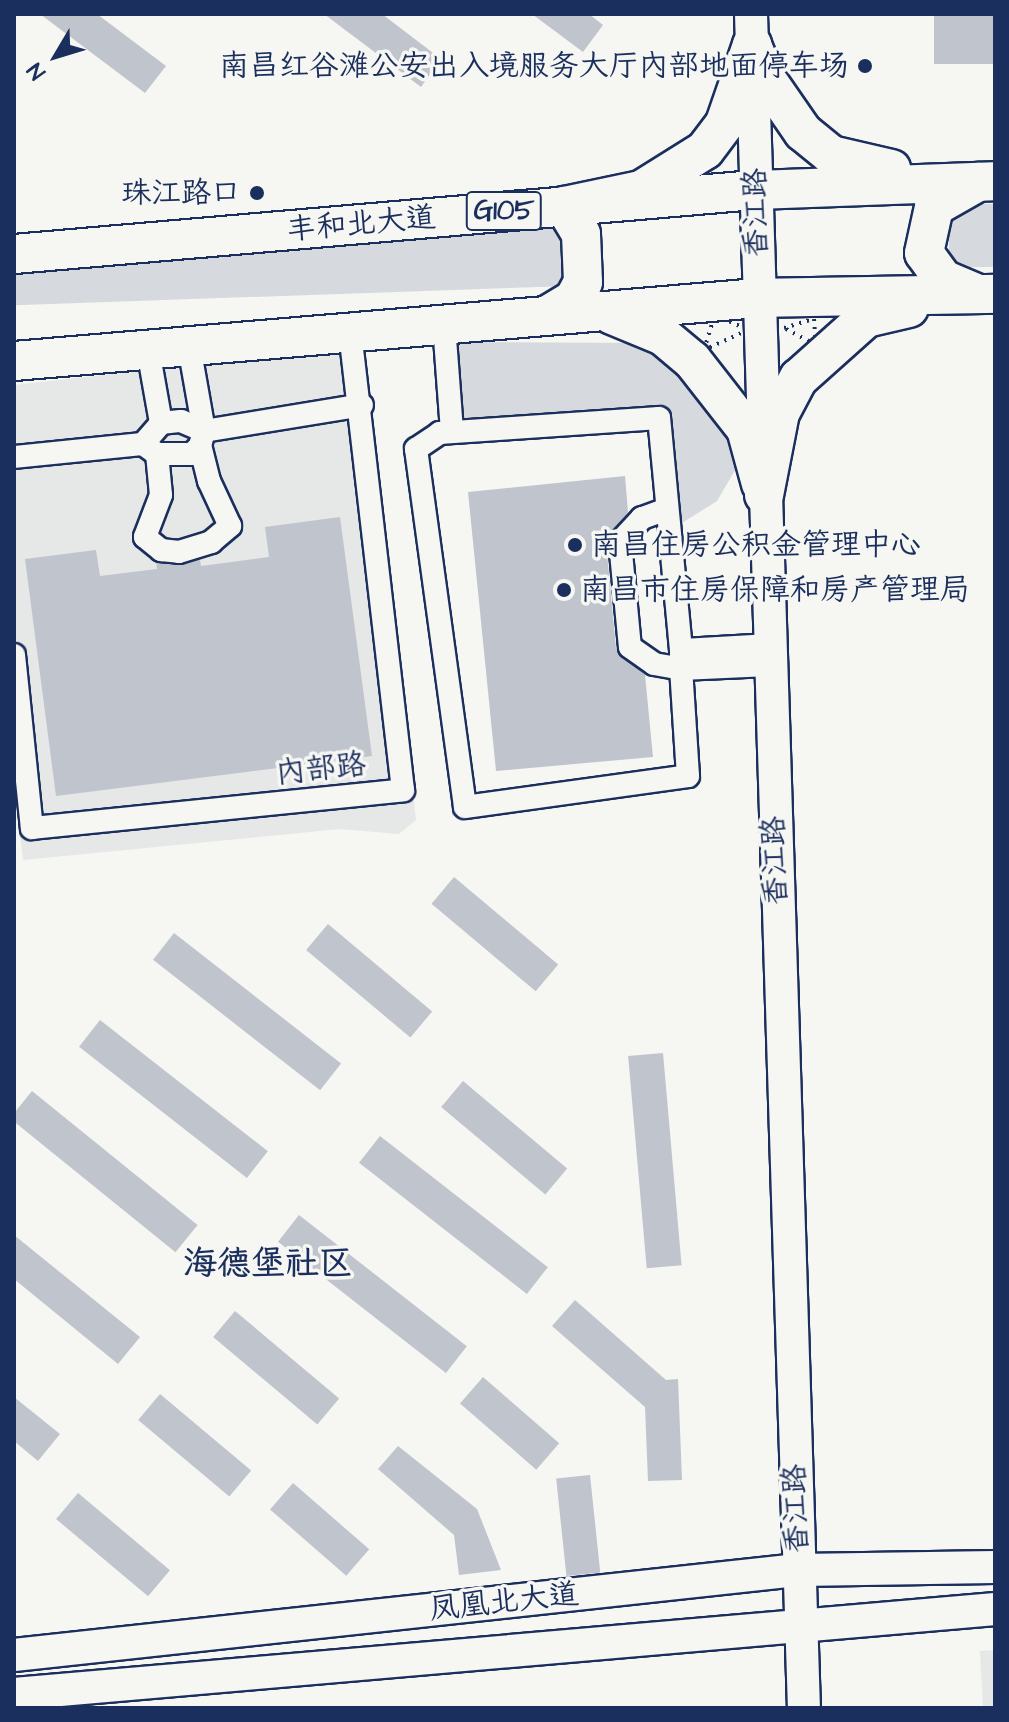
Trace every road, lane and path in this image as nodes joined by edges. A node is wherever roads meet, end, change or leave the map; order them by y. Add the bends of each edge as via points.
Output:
1 (752, 30) edge
2 (988, 181) edge
3 (755, 190) junction
4 (564, 206) junction
5 (14, 254) edge
6 (987, 294) edge
7 (758, 298) junction
8 (602, 311) junction
9 (546, 316) junction
10 (438, 325) junction
11 (784, 328) joint
12 (350, 333) junction
13 (189, 346) junction
14 (148, 350) junction
15 (14, 361) edge
16 (362, 405) junction
17 (161, 423) junction
18 (446, 432) junction
19 (202, 438) junction
20 (150, 449) junction
21 (14, 457) edge
22 (764, 495) junction
23 (667, 509) junction
24 (14, 655) edge
25 (769, 655) junction
26 (681, 660) junction
27 (995, 1567) edge
28 (798, 1570) junction
29 (995, 1609) edge
30 (800, 1628) junction
31 (14, 1655) edge
32 (14, 1694) edge
33 (804, 1708) edge

1 - 2 highway via 782,105 831,155 856,164
1 - 3 main road, 香江路
1 - 4 highway via 725,123 705,150 641,190
2 - 3 highway, 丰和北大道 / G105
2 - 6 highway via 934,207 924,253 943,279
3 - 4 highway, 丰和北大道 / G105
3 - 7 main road, 香江路
4 - 5 highway, 丰和北大道 / G105
4 - 9 highway via 581,234 583,282 574,299
6 - 7 highway
6 - 22 highway via 866,318 844,332 799,378 780,413
7 - 8 highway
7 - 22 main road, 香江路
8 - 9 highway
8 - 22 highway via 663,336 692,360 746,429
9 - 10 highway
10 - 12 highway
10 - 18 street
11 - 11 path via 805,339 816,345 814,319
12 - 13 highway
12 - 16 street, 内部路
13 - 14 highway
13 - 19 street
14 - 15 highway
14 - 17 street
16 - 19 street
16 - 24 street, 内部路 via 403,790 32,828
17 - 19 street via 181,421
17 - 20 street
18 - 23 street via 659,418
18 - 26 street via 416,449 465,807 688,776
19 - 20 street via 192,454
19 - 20 street via 209,481 230,526 211,542 179,552 161,550 145,537 161,495
20 - 21 street
22 - 25 main road, 香江路
23 - 26 street
23 - 26 street via 642,518 620,542 630,647 654,664
25 - 26 street
25 - 28 main road, 香江路
27 - 28 main road, 凤凰北大道
28 - 30 main road, 香江路
28 - 31 main road, 凤凰北大道
29 - 30 main road, 凤凰北大道
30 - 32 main road, 凤凰北大道
30 - 33 main road, 香江路

